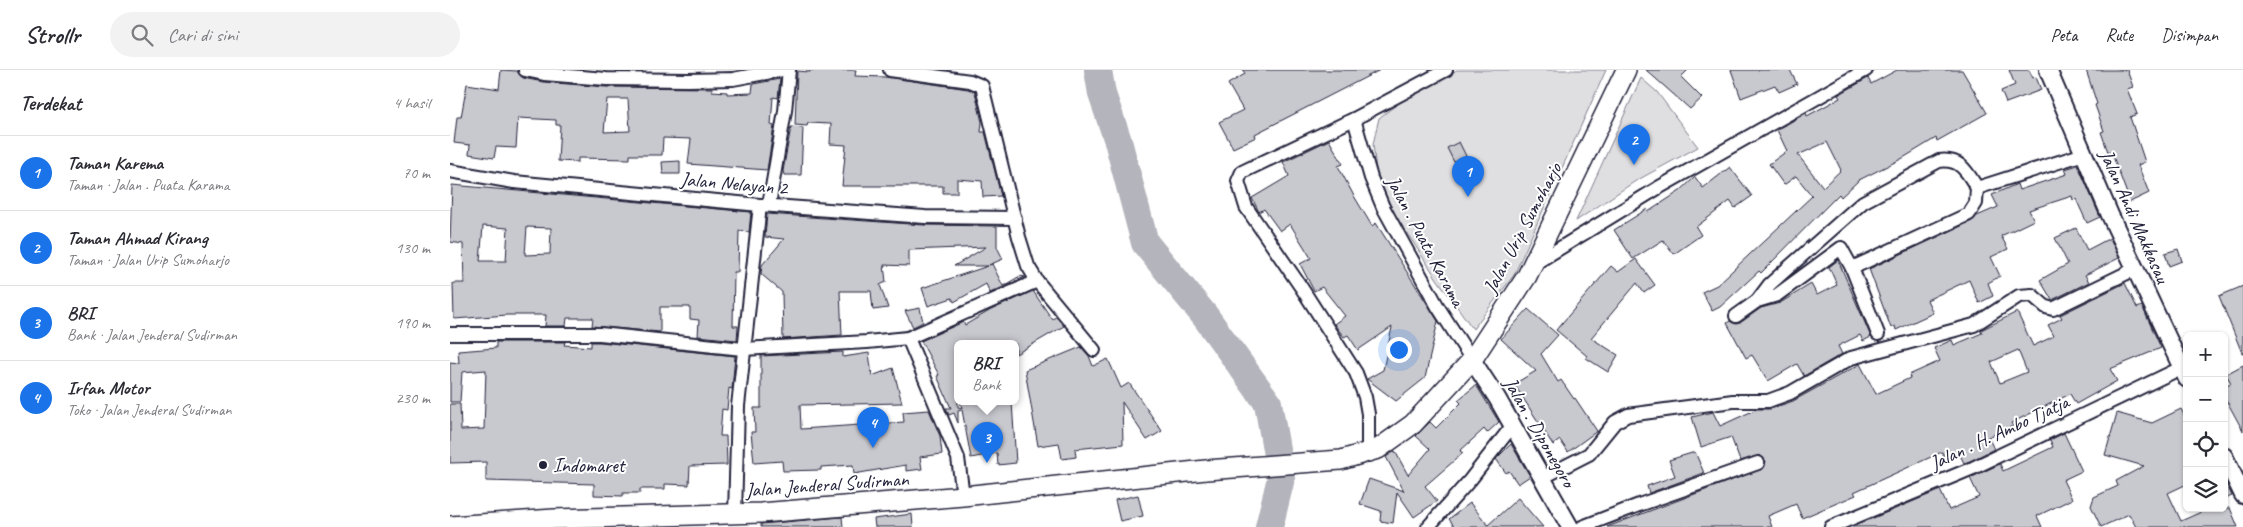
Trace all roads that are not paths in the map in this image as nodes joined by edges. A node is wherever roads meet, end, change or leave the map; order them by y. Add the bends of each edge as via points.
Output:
1 (525, 70) edge
2 (782, 70) edge
3 (789, 70) edge
4 (890, 70) edge
5 (1446, 70) edge
6 (1626, 70) edge
7 (1866, 70) edge
8 (2048, 70) edge
9 (1354, 118) junction
10 (2084, 154) junction
11 (450, 171) edge
12 (1977, 188) junction
13 (764, 205) junction
14 (1015, 218) junction
15 (1829, 233) junction
16 (1841, 248) junction
17 (1532, 265) junction
18 (1852, 268) junction
19 (2135, 269) junction
20 (1036, 281) junction
21 (1757, 302) junction
22 (1736, 316) dead end
23 (450, 334) edge
24 (1878, 334) dead end
25 (908, 338) junction
26 (744, 349) junction
27 (1094, 350) dead end
28 (1472, 360) junction
29 (2183, 371) edge
30 (2183, 373) edge
31 (1513, 425) junction
32 (1368, 452) junction
33 (1758, 463) dead end
34 (2228, 464) edge
35 (1206, 470) joint
36 (1542, 478) junction
37 (2243, 495) edge
38 (963, 496) junction
39 (735, 514) junction
40 (634, 522) edge
41 (450, 526) edge
42 (1428, 527) edge
43 (1570, 527) edge
44 (1582, 527) edge
45 (1831, 527) edge

1 - 2 street via 606,79 696,80 733,79
3 - 13 street via 785,111
4 - 14 street via 970,81 982,86
5 - 9 street
6 - 17 main road, Jalan Urip Sumoharjo
7 - 17 street via 1658,188
8 - 10 street, Jalan Andi Makkasau
9 - 28 street, Jalan . Puata Karama via 1383,207 1438,307
9 - 32 street via 1242,172 1238,181 1246,207 1356,373 1368,414
10 - 12 street
10 - 19 street, Jalan Andi Makkasau
11 - 13 street, Jalan Nelayan 2 via 523,183
12 - 15 street via 1963,166 1952,161 1940,162 1863,202
12 - 18 street via 1976,203 1969,214
13 - 14 street, Jalan Nelayan 2 via 925,217
13 - 26 street
14 - 20 street via 1025,258
15 - 16 street
15 - 21 street via 1776,279
16 - 18 street
16 - 21 street via 1777,295
17 - 28 main road, Jalan Urip Sumoharjo
18 - 24 street
19 - 29 street, Jalan Andi Makkasau
19 - 36 street via 2053,309 2032,295 2019,296 1974,325 1851,358 1790,393 1768,401 1733,401 1628,414 1615,422 1589,454
20 - 25 street
20 - 27 street
21 - 22 street
23 - 26 street via 600,334
25 - 26 street
25 - 38 street via 958,458
26 - 39 street via 738,406
28 - 31 street, Jalan . Diponegoro
28 - 32 main road, Jalan Urip Sumoharjo via 1413,424 1378,449
30 - 45 street, Jalan . H. Ambo Tjatja
31 - 36 street, Jalan . Diponegoro
31 - 42 street
32 - 35 main road, Jalan Urip Sumoharjo via 1341,460
33 - 44 street
34 - 37 street
35 - 38 main road, Jalan Jenderal Sudirman
36 - 43 street, Jalan . Diponegoro
38 - 39 main road, Jalan Jenderal Sudirman
39 - 40 main road, Jalan Jenderal Sudirman
40 - 41 main road, Jalan Jenderal Sudirman via 554,519

